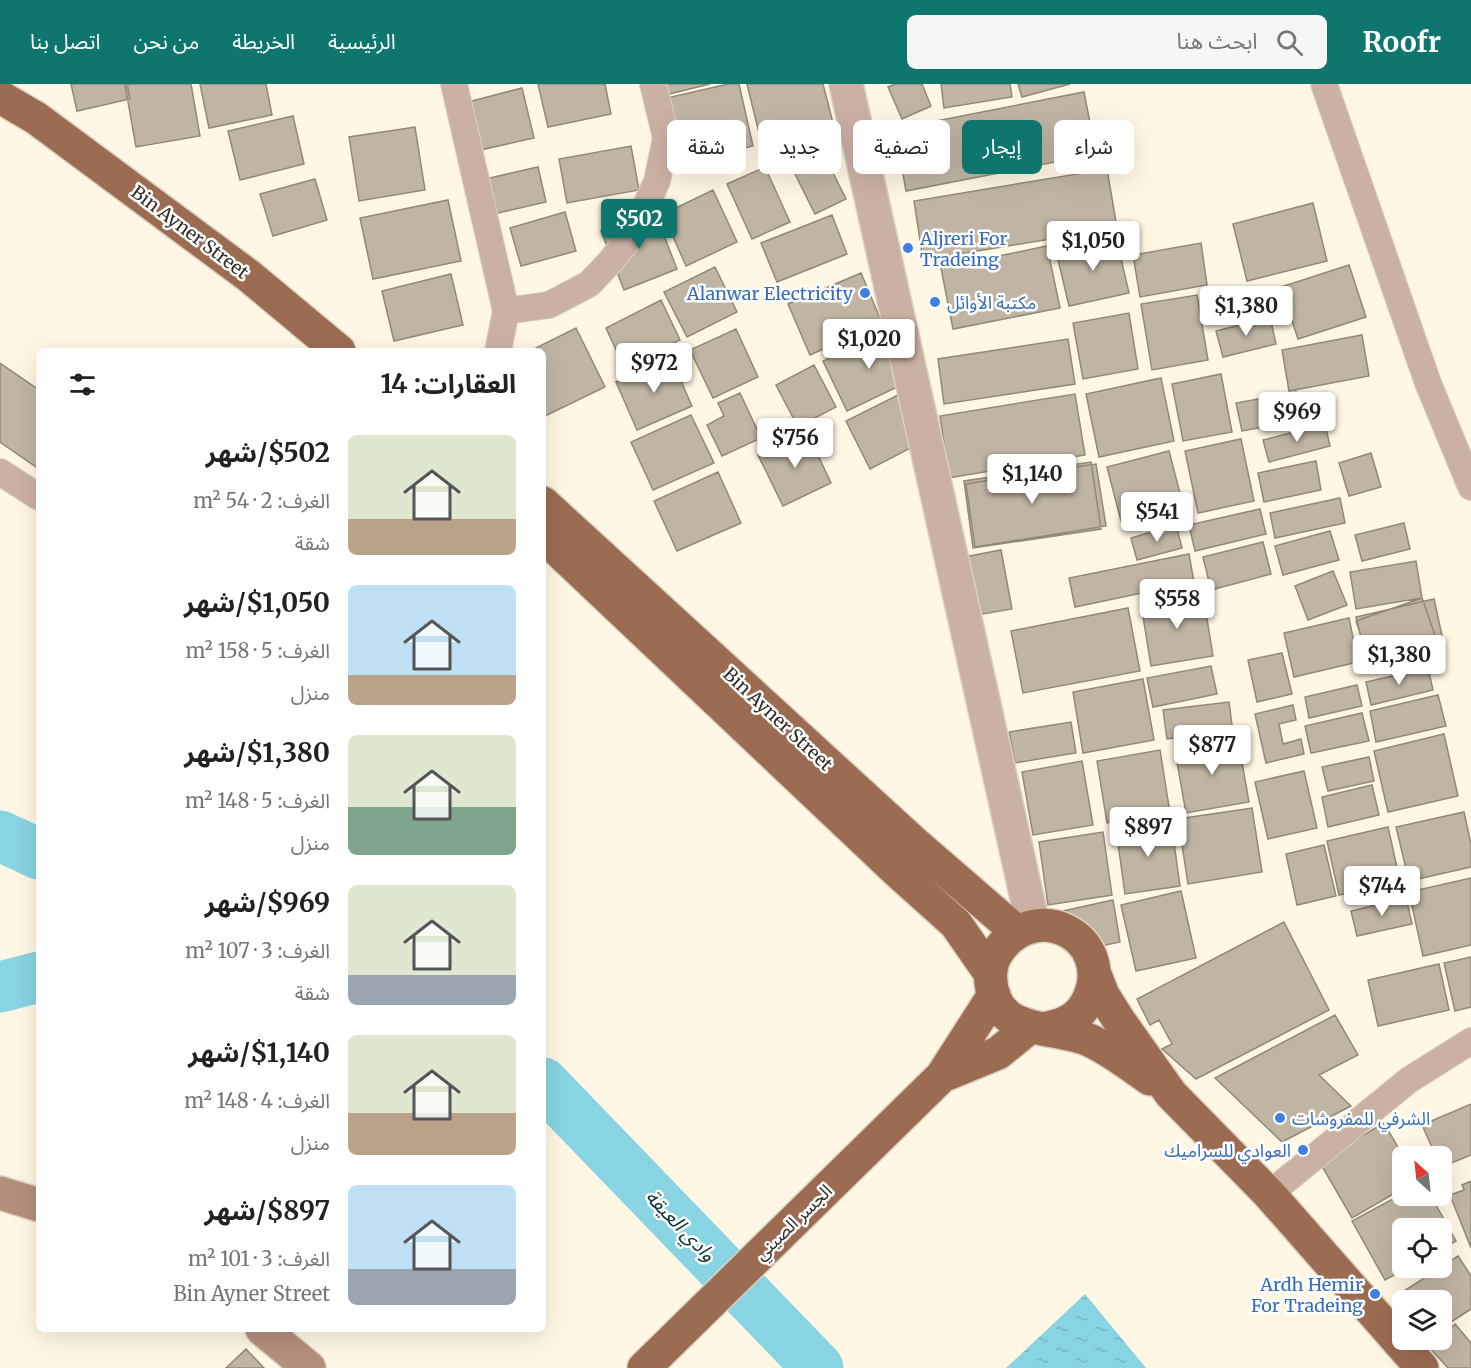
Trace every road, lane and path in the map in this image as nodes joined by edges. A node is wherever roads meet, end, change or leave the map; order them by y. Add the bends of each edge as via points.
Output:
1 (454, 84) edge
2 (653, 84) edge
3 (846, 84) edge
4 (1324, 84) edge
5 (8, 93) edge
6 (506, 311) junction
7 (335, 348) edge
8 (499, 348) edge
9 (0, 472) edge
10 (1471, 487) edge
11 (36, 495) edge
12 (546, 506) edge
13 (546, 539) edge
14 (1025, 929) junction
15 (1094, 972) junction
16 (992, 984) junction
17 (1036, 1028) junction
18 (1471, 1041) edge
19 (942, 1076) junction
20 (1171, 1094) junction
21 (0, 1193) edge
22 (1269, 1194) junction
23 (36, 1204) edge
24 (266, 1332) edge
25 (309, 1368) edge
26 (644, 1368) edge
27 (1422, 1368) edge

1 - 6 street
2 - 6 street via 666,138 657,181 633,234 589,284 549,305
3 - 14 street
4 - 10 street via 1428,384
5 - 7 highway, Bin Ayner Street via 249,276
6 - 8 street
9 - 11 street
12 - 14 highway, Bin Ayner Street via 912,842
13 - 16 highway, Bin Ayner Street via 956,924
14 - 15 highway via 1050,925 1067,931 1090,955
14 - 16 highway via 1004,942 994,956
15 - 17 highway via 1093,989 1075,1018 1060,1026
15 - 20 highway via 1118,1019
16 - 17 highway via 999,1006 1010,1018
16 - 19 highway
17 - 19 highway via 998,1053
17 - 20 highway via 1087,1039 1113,1052
18 - 22 street via 1409,1080
19 - 26 highway, الجسر الصيني
20 - 22 highway
21 - 23 main road
22 - 27 highway
24 - 25 main road

